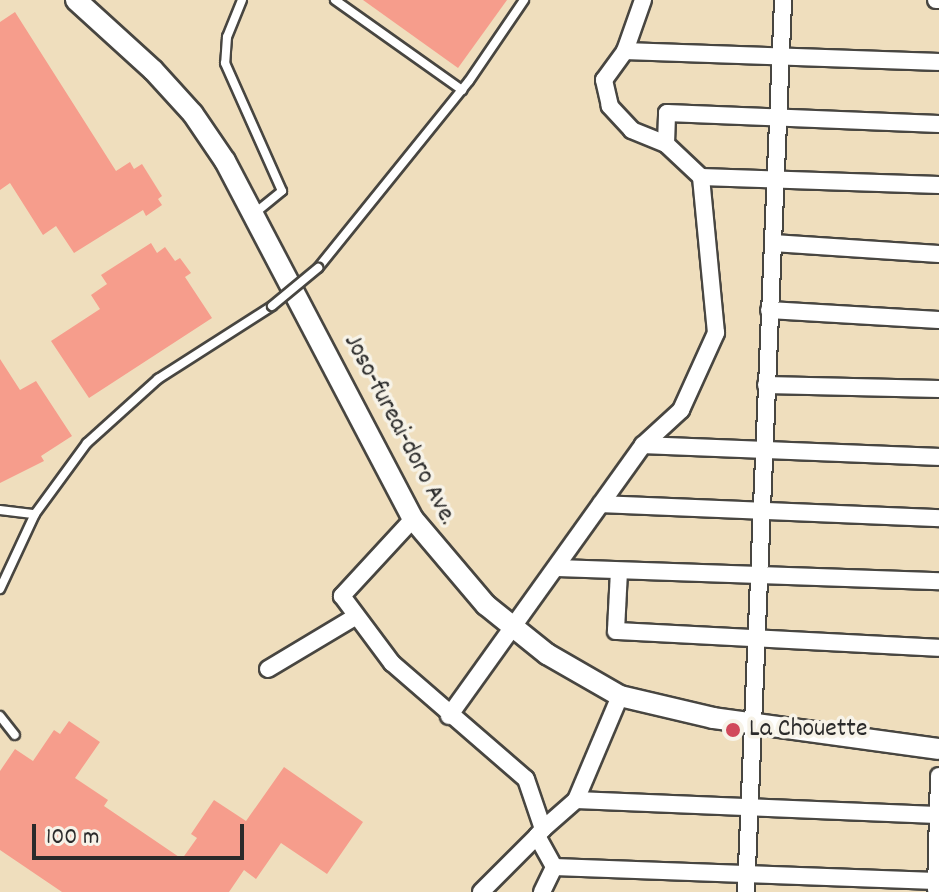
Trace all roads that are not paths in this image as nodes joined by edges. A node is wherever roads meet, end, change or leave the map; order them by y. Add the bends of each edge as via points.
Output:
1 (76, 0) edge
2 (242, 0) edge
3 (335, 0) edge
4 (524, 0) edge
5 (643, 0) edge
6 (783, 0) edge
7 (625, 51) junction
8 (781, 57) junction
9 (939, 62) edge
10 (462, 90) junction
11 (778, 117) junction
12 (939, 124) edge
13 (666, 144) junction
14 (701, 177) junction
15 (775, 179) junction
16 (939, 185) edge
17 (255, 213) junction
18 (773, 243) junction
19 (939, 254) edge
20 (769, 310) junction
21 (939, 320) edge
22 (766, 385) junction
23 (939, 389) edge
24 (643, 445) junction
25 (763, 449) junction
26 (939, 457) edge
27 (601, 504) junction
28 (0, 510) edge
29 (761, 511) junction
30 (35, 514) junction
31 (939, 518) edge
32 (413, 519) junction
33 (558, 568) junction
34 (619, 571) junction
35 (758, 574) junction
36 (939, 581) edge
37 (0, 589) edge
38 (355, 617) junction
39 (510, 625) junction
40 (755, 637) junction
41 (939, 648) edge
42 (268, 669) dead end
43 (620, 696) junction
44 (0, 716) edge
45 (449, 716) junction
46 (751, 722) junction
47 (15, 735) dead end
48 (939, 749) edge
49 (939, 776) edge
50 (576, 800) junction
51 (749, 808) junction
52 (937, 815) junction
53 (540, 833) junction
54 (554, 867) junction
55 (746, 883) edge
56 (936, 887) edge
57 (481, 892) edge
58 (542, 892) edge

1 - 17 street, Joso-fureai-doro Ave. via 193,114
2 - 17 lane via 227,37 225,63 282,191
3 - 10 lane
4 - 10 lane
5 - 7 street
6 - 8 street
7 - 8 street
7 - 13 street via 604,80 610,106 632,130
8 - 9 street
8 - 11 street
10 - 30 lane, bridge via 318,268 272,306 126,403 87,443
11 - 12 street
11 - 13 street via 667,113
11 - 15 street
13 - 14 street
14 - 15 street
14 - 24 street via 716,333 681,410
15 - 16 street
15 - 18 street
17 - 32 street, Joso-fureai-doro Ave.
18 - 19 street
18 - 20 street
20 - 21 street
20 - 22 street
22 - 23 street
22 - 25 street
24 - 25 street
24 - 27 street
25 - 26 street
25 - 29 street
27 - 29 street
27 - 33 street
28 - 30 lane
29 - 31 street
29 - 35 street
30 - 37 lane
32 - 38 street via 342,596
32 - 39 street, Joso-fureai-doro Ave. via 460,580
33 - 34 street
33 - 39 street
34 - 35 street
34 - 40 street via 616,631
35 - 36 street
35 - 40 street
38 - 42 street
38 - 45 street via 392,663
39 - 43 street, Joso-fureai-doro Ave. via 558,661
39 - 45 street
40 - 41 street
40 - 46 street
43 - 46 street, Joso-fureai-doro Ave.
43 - 50 street
44 - 47 lane
45 - 53 street via 490,744 526,779
46 - 48 street, Joso-fureai-doro Ave.
46 - 51 street
49 - 52 street
50 - 51 street
50 - 53 street
51 - 52 street
51 - 55 street
52 - 56 street
53 - 54 street
53 - 57 street
54 - 55 street
54 - 58 street
55 - 56 street

